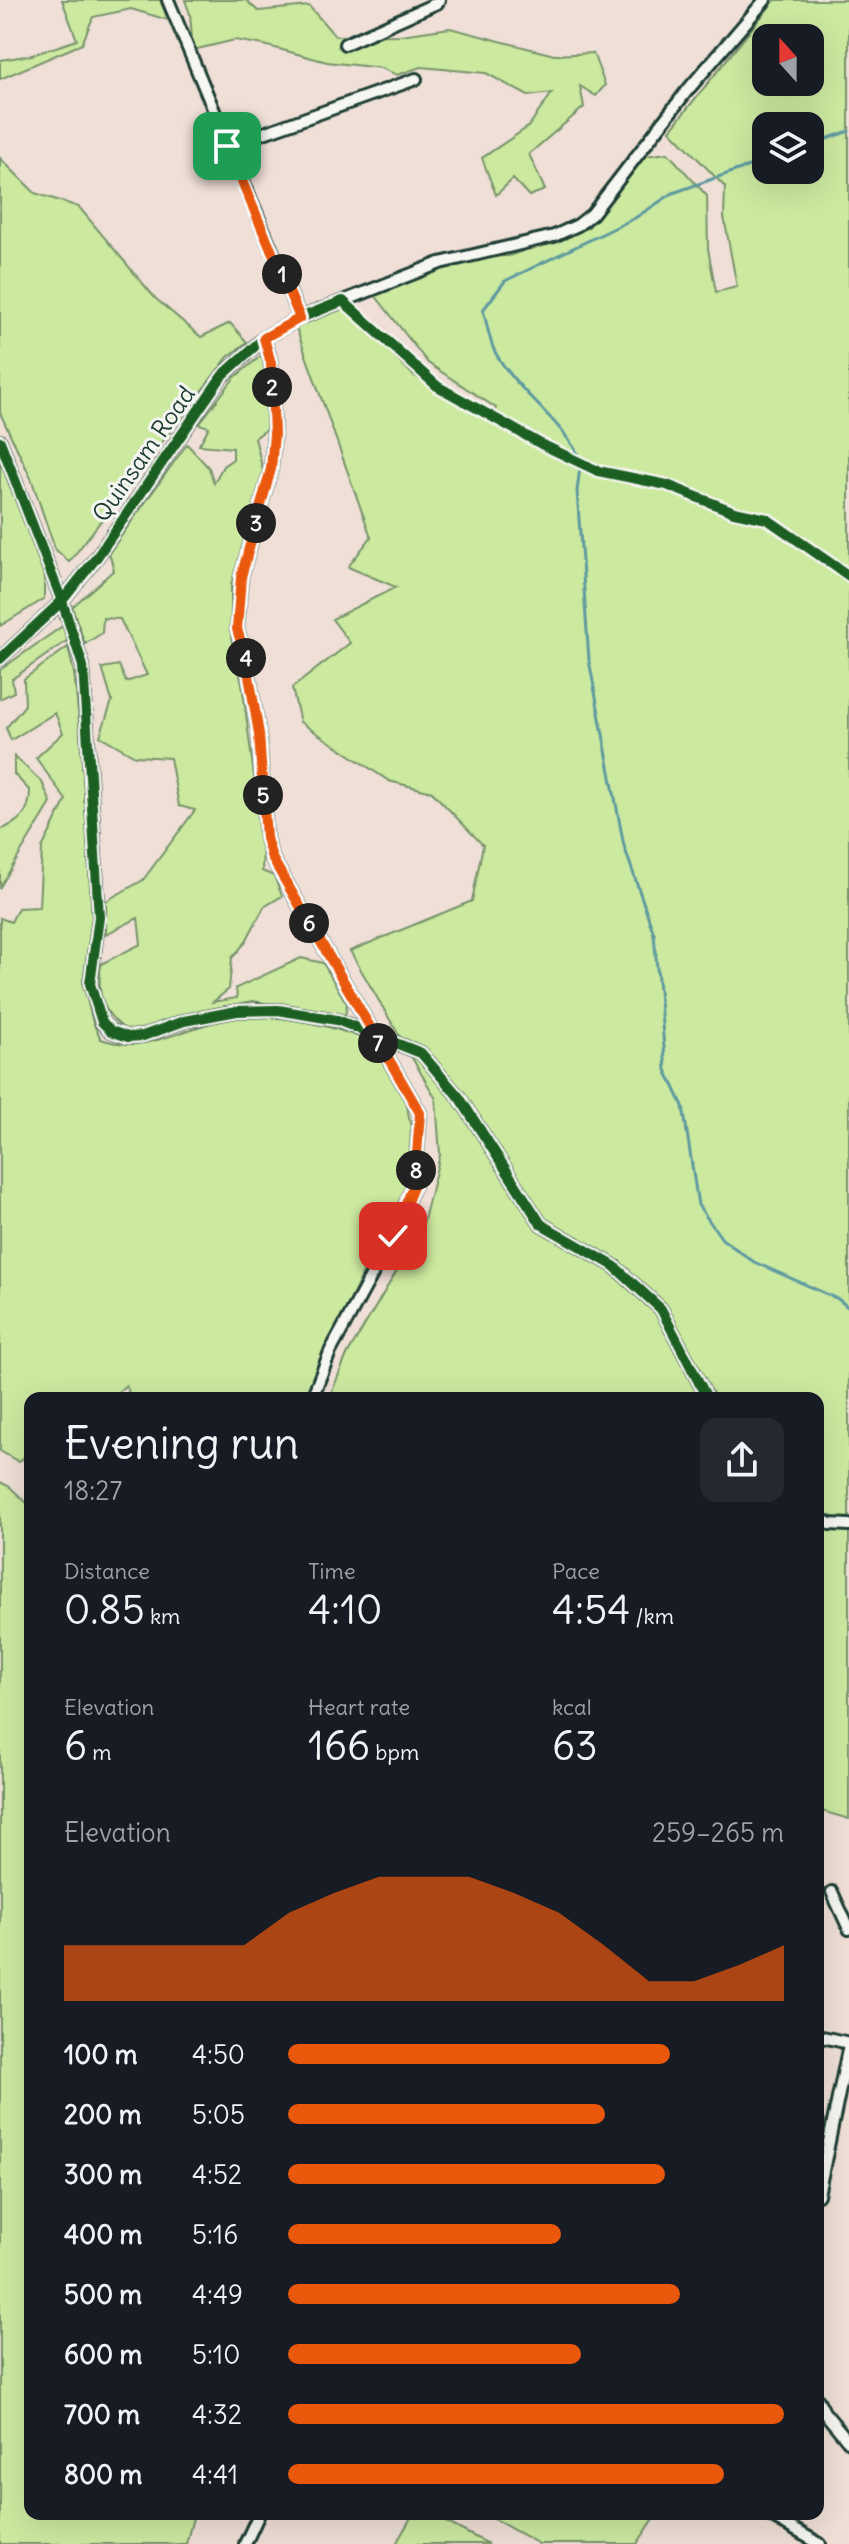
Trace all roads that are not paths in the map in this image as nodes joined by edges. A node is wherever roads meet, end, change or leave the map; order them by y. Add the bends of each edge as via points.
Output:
1 (168, 0) edge
2 (439, 0) edge
3 (765, 0) edge
4 (345, 44) dead end
5 (188, 72) dead end
6 (416, 79) dead end
7 (209, 100) junction
8 (227, 146) junction
9 (300, 318) junction
10 (264, 338) junction
11 (0, 441) edge
12 (62, 601) junction
13 (0, 659) edge
14 (372, 1034) junction
15 (314, 1392) edge
16 (704, 1392) edge
17 (824, 1521) edge
18 (849, 1525) edge
19 (832, 1892) dead end
20 (849, 1929) edge
21 (824, 2038) edge
22 (849, 2044) edge
23 (824, 2166) edge
24 (824, 2412) edge
25 (849, 2442) edge
26 (256, 2520) edge
27 (778, 2520) edge
28 (245, 2544) edge
29 (820, 2544) edge

1 - 7 street
2 - 4 street
3 - 9 street, Quinsam Road via 578,225 554,236 440,263
5 - 7 street
6 - 8 street
7 - 8 street
8 - 9 street
9 - 10 street, Quinsam Road
10 - 12 street, Quinsam Road via 222,376
10 - 14 street via 271,363 271,469 241,577 237,629 259,734 266,838 272,858
11 - 12 street
12 - 13 street, Quinsam Road
12 - 14 street via 83,666 99,917 90,984 102,1022 128,1037 143,1036 184,1021 278,1010 337,1020
14 - 15 street via 420,1113 415,1182
14 - 16 street via 421,1053 459,1097 541,1224 614,1266 661,1309
17 - 18 street
19 - 20 street
21 - 22 street
22 - 23 street
24 - 25 street
26 - 28 street
27 - 29 street

